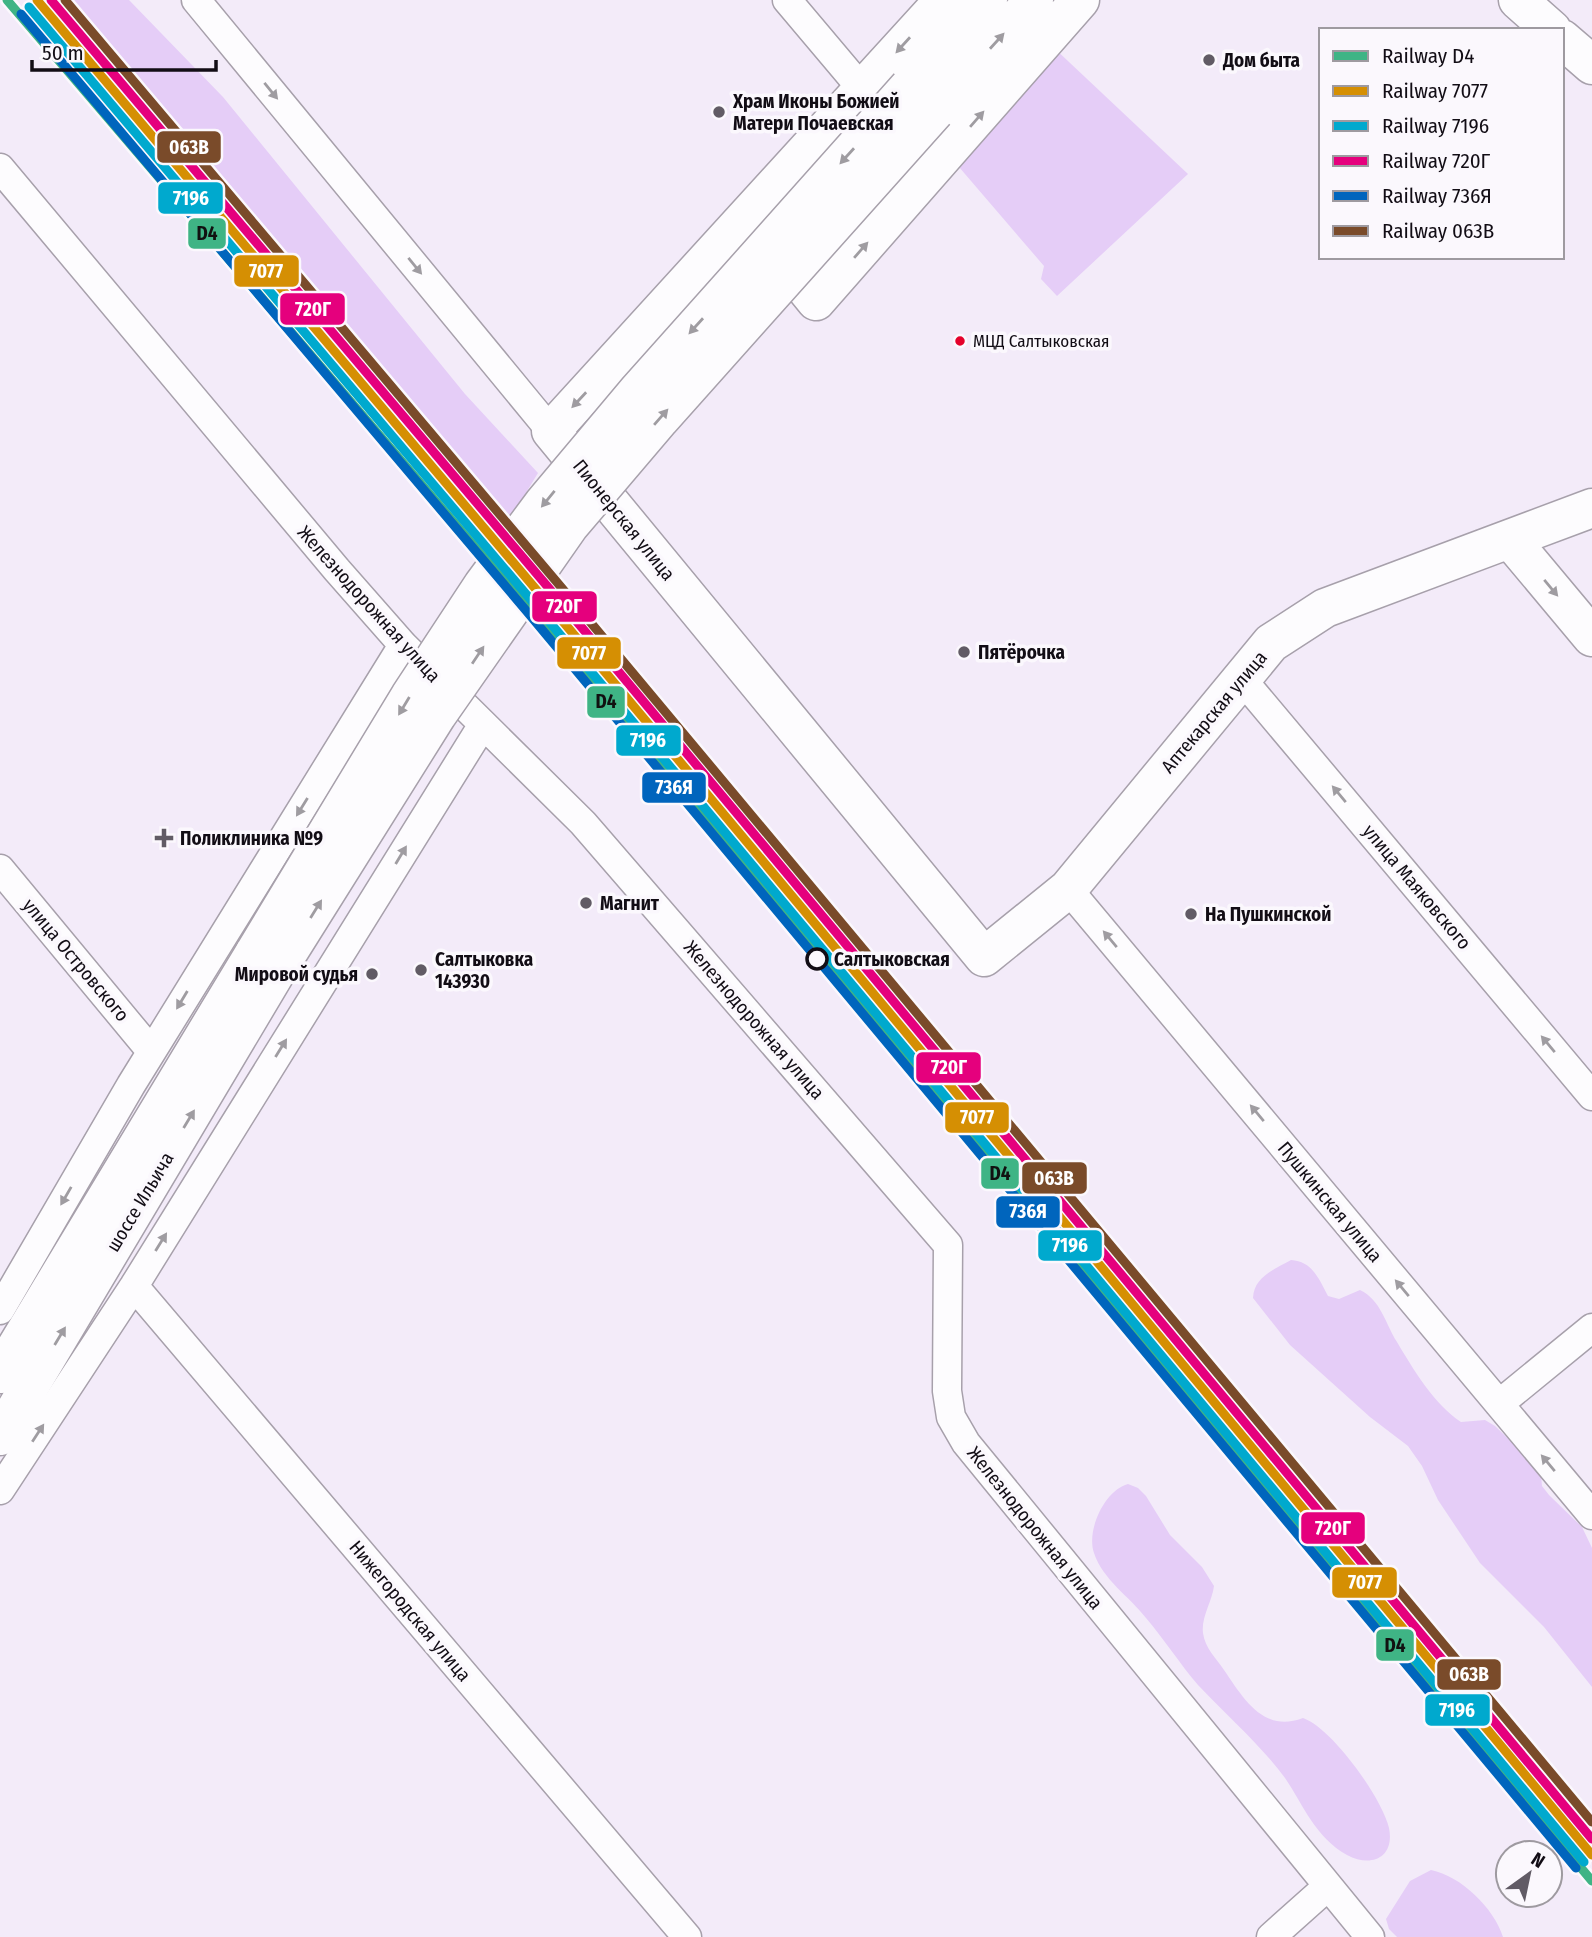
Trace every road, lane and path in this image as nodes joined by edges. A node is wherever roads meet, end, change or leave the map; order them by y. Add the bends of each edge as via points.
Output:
1 (196, 0) edge
2 (787, 0) edge
3 (944, 0) edge
4 (988, 0) edge
5 (1034, 0) edge
6 (1080, 0) edge
7 (1518, 0) edge
8 (1550, 28) edge
9 (1564, 41) edge
10 (1592, 65) edge
11 (863, 89) junction
12 (922, 99) junction
13 (0, 168) edge
14 (932, 171) junction
15 (747, 217) junction
16 (676, 296) junction
17 (551, 430) junction
18 (588, 476) junction
19 (1592, 508) edge
20 (1510, 540) junction
21 (1592, 637) edge
22 (403, 645) junction
23 (1241, 678) junction
24 (482, 726) junction
25 (331, 760) junction
26 (425, 817) junction
27 (0, 869) edge
28 (1068, 889) junction
29 (267, 959) junction
30 (151, 1051) junction
31 (1592, 1096) edge
32 (134, 1286) junction
33 (0, 1310) edge
34 (1592, 1328) edge
35 (0, 1374) edge
36 (1499, 1404) junction
37 (0, 1436) edge
38 (0, 1490) edge
39 (1592, 1515) edge
40 (1327, 1887) junction
41 (687, 1937) edge
42 (1271, 1937) edge
43 (1370, 1937) edge

1 -> 17 street, Пионерская улица
2 - 11 street
3 -> 11 street
4 - 12 street
12 -> 5 street
14 -> 6 street
7 - 8 street
9 - 10 street
11 - 14 street
11 - 15 street
12 - 29 street, bridge via 569,526
13 - 22 street, Железнодорожная улица
15 -> 14 street via 816,301
15 - 16 street
16 -> 17 street
18 -> 16 street via 611,451 634,409 650,348
17 - 18 street, Пионерская улица
18 - 28 street, Пионерская улица via 984,957
19 - 20 street, Аптекарская улица
20 -> 21 street
20 - 23 street, Аптекарская улица via 1325,608 1271,643
22 - 24 street, Железнодорожная улица
22 - 25 street
23 - 28 street, Аптекарская улица
31 -> 23 street, улица Маяковского
24 - 26 street
24 - 40 street, Железнодорожная улица via 583,822 948,1245 947,1391 951,1417 966,1443
25 - 26 street via 342,748 368,740 399,745 419,766 425,780
25 -> 30 street
32 -> 26 street
27 - 30 street, улица Островского
36 -> 28 street, Пушкинская улица
29 - 35 street, шоссе Ильича
37 -> 29 street, шоссе Ильича
30 -> 33 street
38 -> 32 street
32 - 41 street, Нижегородская улица
34 - 36 street
39 -> 36 street, Пушкинская улица
40 - 42 street
40 - 43 street, Железнодорожная улица

